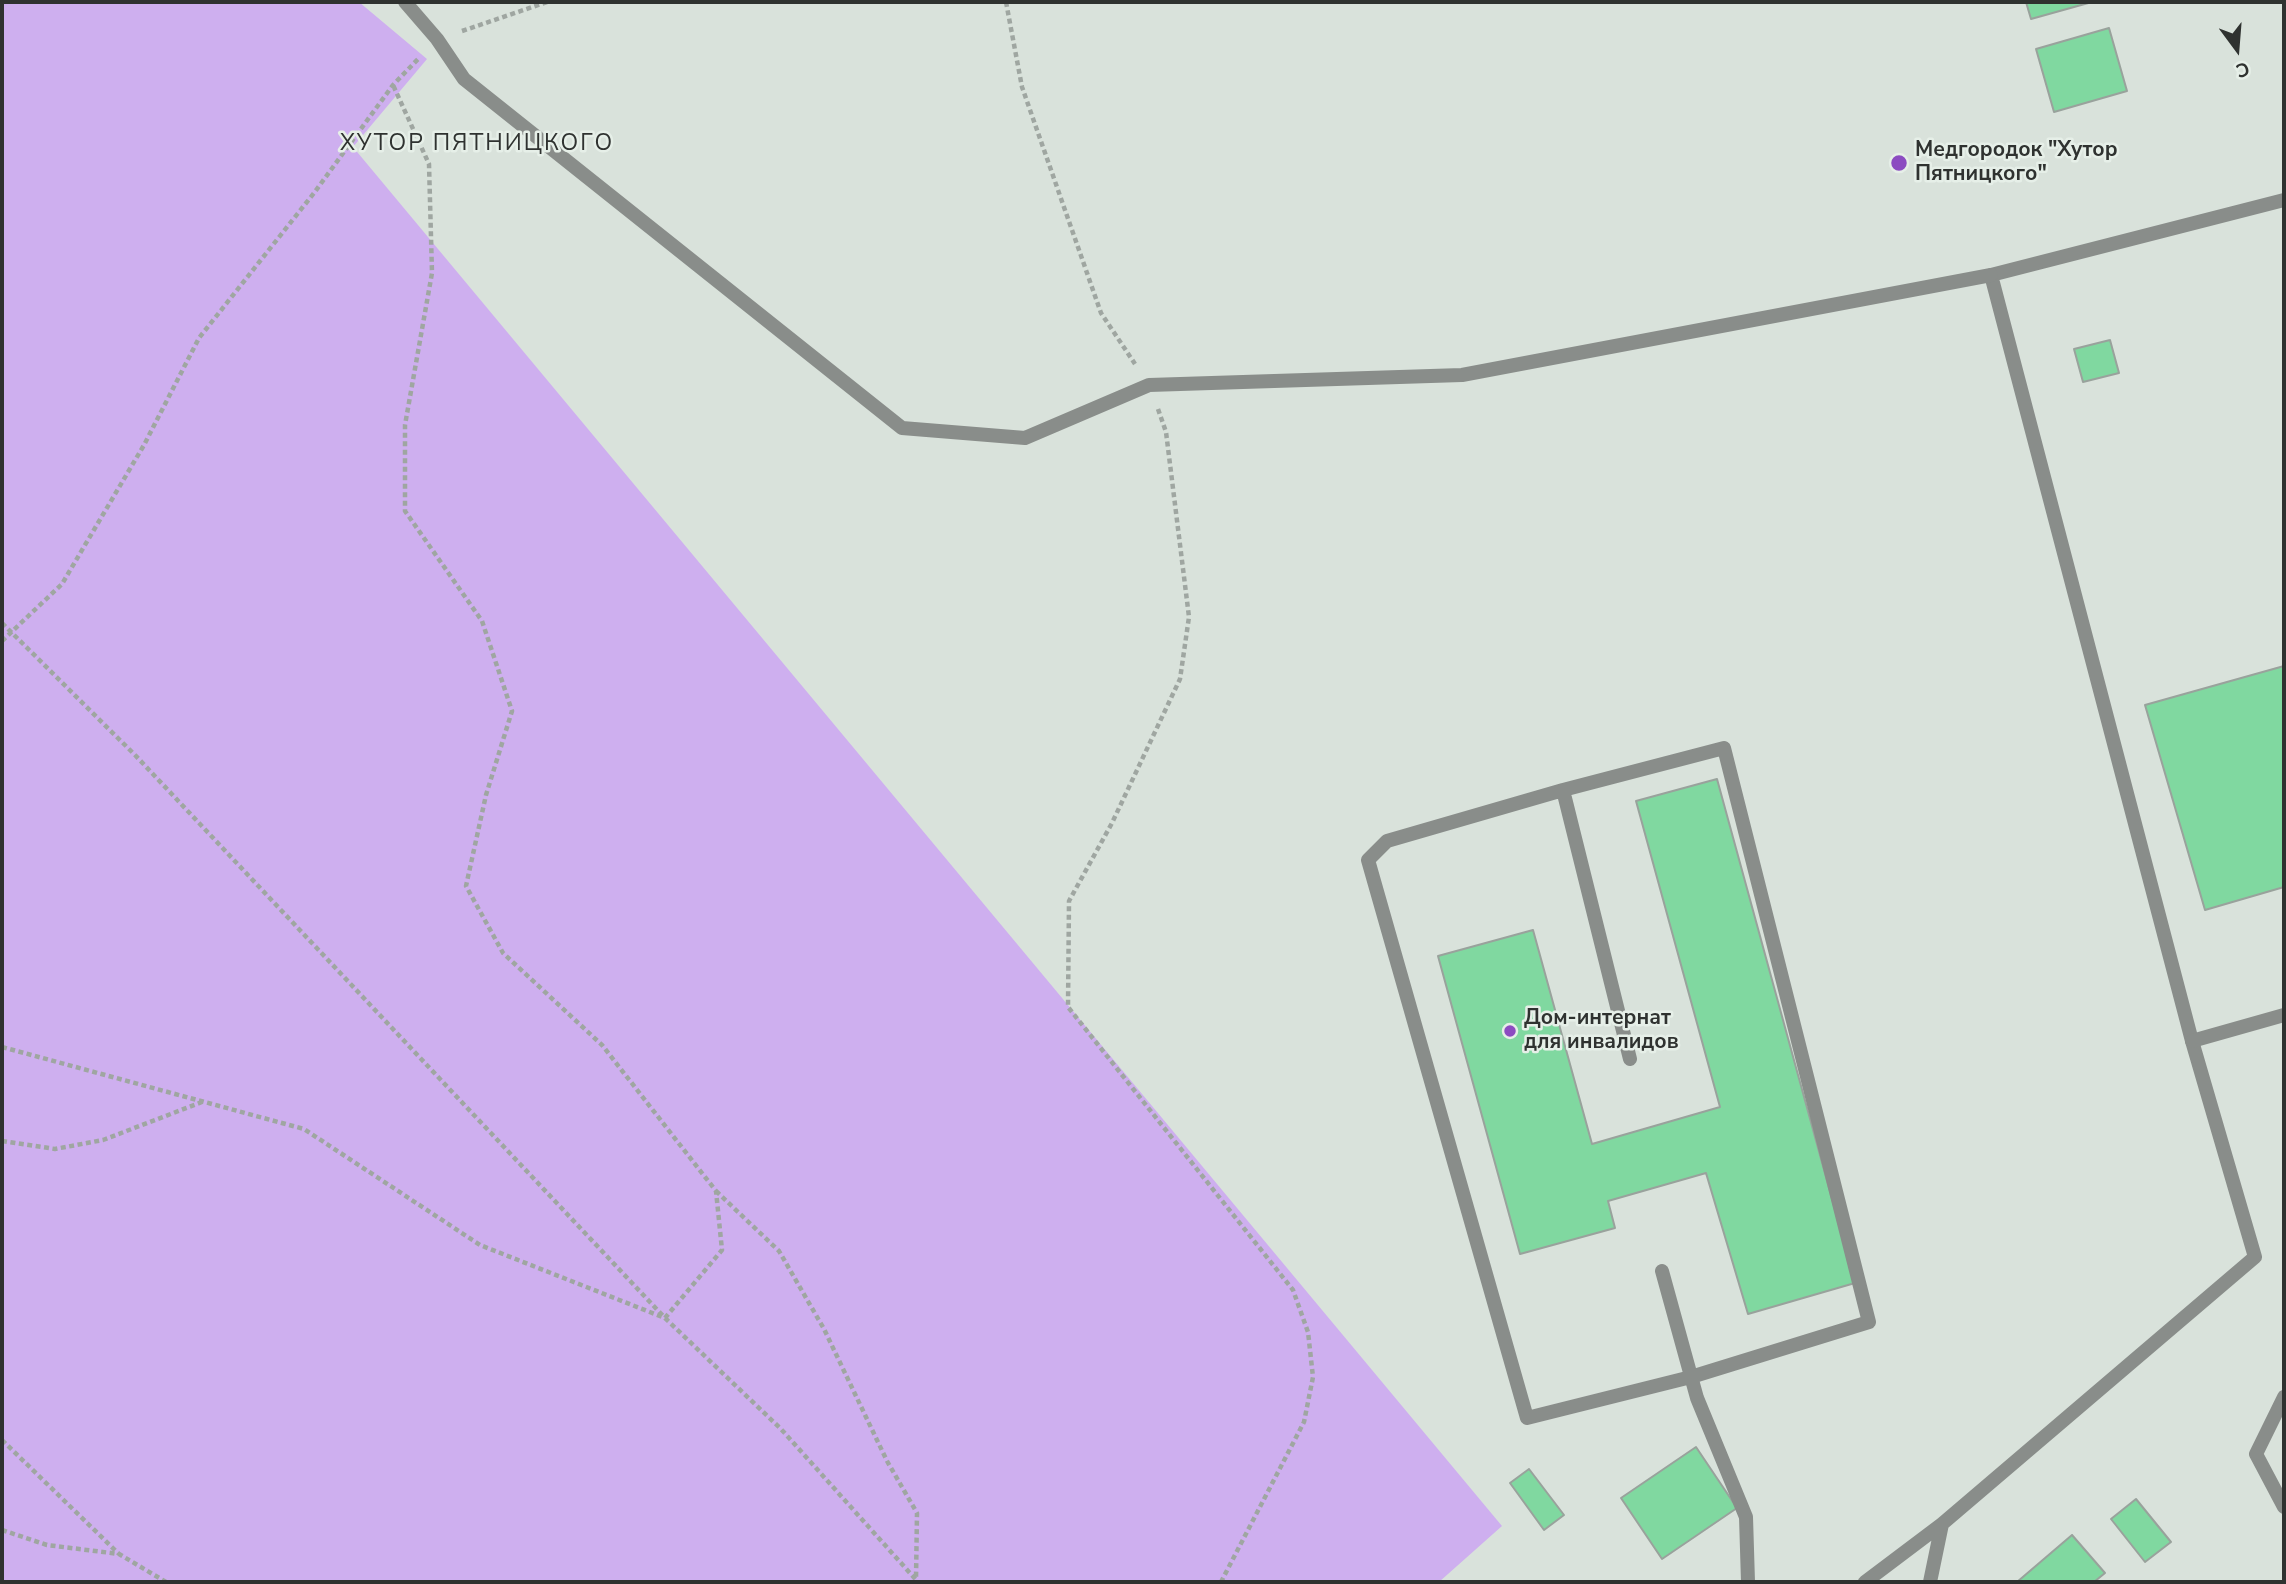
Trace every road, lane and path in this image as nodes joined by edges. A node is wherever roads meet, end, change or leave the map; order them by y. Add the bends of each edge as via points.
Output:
1 (405, 2) edge
2 (547, 2) edge
3 (1006, 2) edge
4 (437, 39) junction
5 (393, 85) junction
6 (2284, 200) edge
7 (1991, 275) junction
8 (1149, 385) junction
9 (2, 623) edge
10 (11, 631) junction
11 (2, 641) edge
12 (1563, 790) junction
13 (2284, 1015) edge
14 (2192, 1041) junction
15 (2, 1047) edge
16 (1630, 1059) dead end
17 (204, 1101) junction
18 (2, 1141) edge
19 (716, 1191) junction
20 (1662, 1271) dead end
21 (665, 1318) junction
22 (1691, 1377) junction
23 (2284, 1397) edge
24 (2, 1440) edge
25 (2284, 1507) edge
26 (1942, 1524) junction
27 (2, 1530) edge
28 (119, 1554) junction
29 (917, 1581) edge
30 (166, 1582) edge
31 (1221, 1582) edge
32 (1748, 1582) edge
33 (1865, 1582) edge
34 (1930, 1582) edge

1 - 4 street
2 - 4 path
3 - 8 path via 1022,87 1101,313
4 - 5 path
4 - 8 street via 464,79 902,428 1025,438
5 - 10 path via 199,338 144,445 62,584
5 - 19 path via 429,164 432,273 405,425 404,510 482,621 512,711 486,795 466,887 503,953 602,1045
6 - 7 street
7 - 8 street via 1462,375
7 - 14 street
8 - 31 path via 1166,432 1189,617 1180,679 1112,823 1069,901 1068,1007 1293,1290 1308,1332 1312,1377 1304,1422
9 - 10 path
10 - 11 path
10 - 21 path via 154,775
12 - 16 street
12 - 22 street via 1724,748 1869,1322
12 - 22 street via 1387,841 1368,860 1527,1418
13 - 14 street
14 - 26 street via 2255,1257
15 - 17 path
17 - 18 path via 103,1140 55,1149
17 - 21 path via 304,1129 480,1245
19 - 21 path via 722,1250
19 - 29 path via 779,1251 824,1329 917,1513
20 - 22 street
21 - 29 path via 781,1429
22 - 32 street via 1746,1517
23 - 25 street via 2256,1454
24 - 28 path
26 - 33 street
26 - 34 street
27 - 28 path via 47,1545
28 - 30 path

